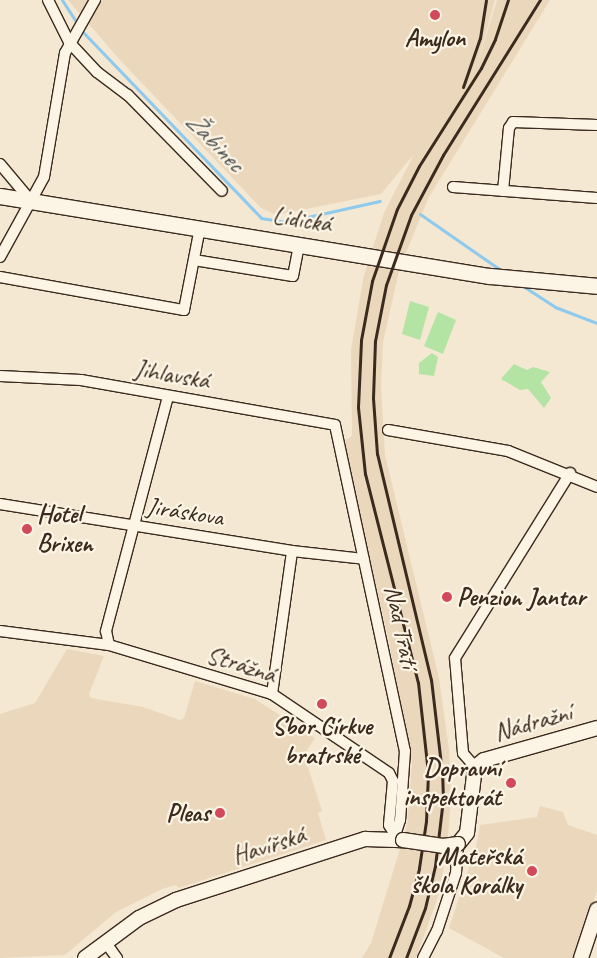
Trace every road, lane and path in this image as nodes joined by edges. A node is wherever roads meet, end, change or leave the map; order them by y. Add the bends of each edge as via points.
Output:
1 (48, 0) edge
2 (95, 0) edge
3 (69, 42) junction
4 (597, 125) edge
5 (0, 164) edge
6 (453, 187) dead end
7 (222, 191) dead end
8 (503, 191) junction
9 (0, 196) edge
10 (597, 198) edge
11 (31, 201) junction
12 (200, 228) junction
13 (299, 244) junction
14 (0, 257) edge
15 (194, 260) junction
16 (0, 277) edge
17 (597, 286) edge
18 (0, 376) edge
19 (168, 397) junction
20 (335, 425) joint
21 (388, 430) dead end
22 (570, 473) junction
23 (597, 487) edge
24 (0, 504) edge
25 (134, 525) junction
26 (292, 551) junction
27 (364, 559) junction
28 (0, 631) edge
29 (109, 645) junction
30 (272, 694) junction
31 (597, 728) edge
32 (475, 767) junction
33 (397, 837) junction
34 (458, 844) junction
35 (597, 910) edge
36 (106, 943) junction
37 (85, 958) edge
38 (118, 958) edge
39 (423, 958) edge
40 (581, 958) edge

1 - 3 street
2 - 3 street
3 - 7 street via 97,72 128,95
3 - 11 street via 44,177
4 - 8 street via 513,122 509,128
5 - 11 street
6 - 8 street
8 - 10 street
9 - 11 main road, Lidická
11 - 12 main road, Lidická
11 - 14 street
12 - 13 main road, Lidická
12 - 15 street
13 - 15 street via 293,276
13 - 17 main road, Lidická via 490,276
15 - 16 street via 184,310
18 - 19 street, Jihlavská via 69,378
19 - 20 street, Jihlavská
19 - 25 street
20 - 27 street, Nad Tratí
21 - 22 street via 508,451
22 - 23 street
22 - 32 street via 455,658 463,753
24 - 25 street, Jiráskova
25 - 26 street, Jiráskova
25 - 29 street via 106,631
26 - 27 street, Jiráskova
26 - 30 street
27 - 33 street, Nad Tratí via 405,750
28 - 29 street, Strážná
29 - 30 street, Strážná
30 - 33 street, Strážná via 389,773 393,781 389,825
31 - 32 street, Nádražní via 484,760
32 - 34 street, Nádražní via 467,833
33 - 34 street, Havířská, bridge via 443,846
33 - 36 street, Havířská via 359,841 176,900 139,918
34 - 39 street, Nádražní via 456,873
35 - 40 street
36 - 37 street, Havířská
36 - 38 street

